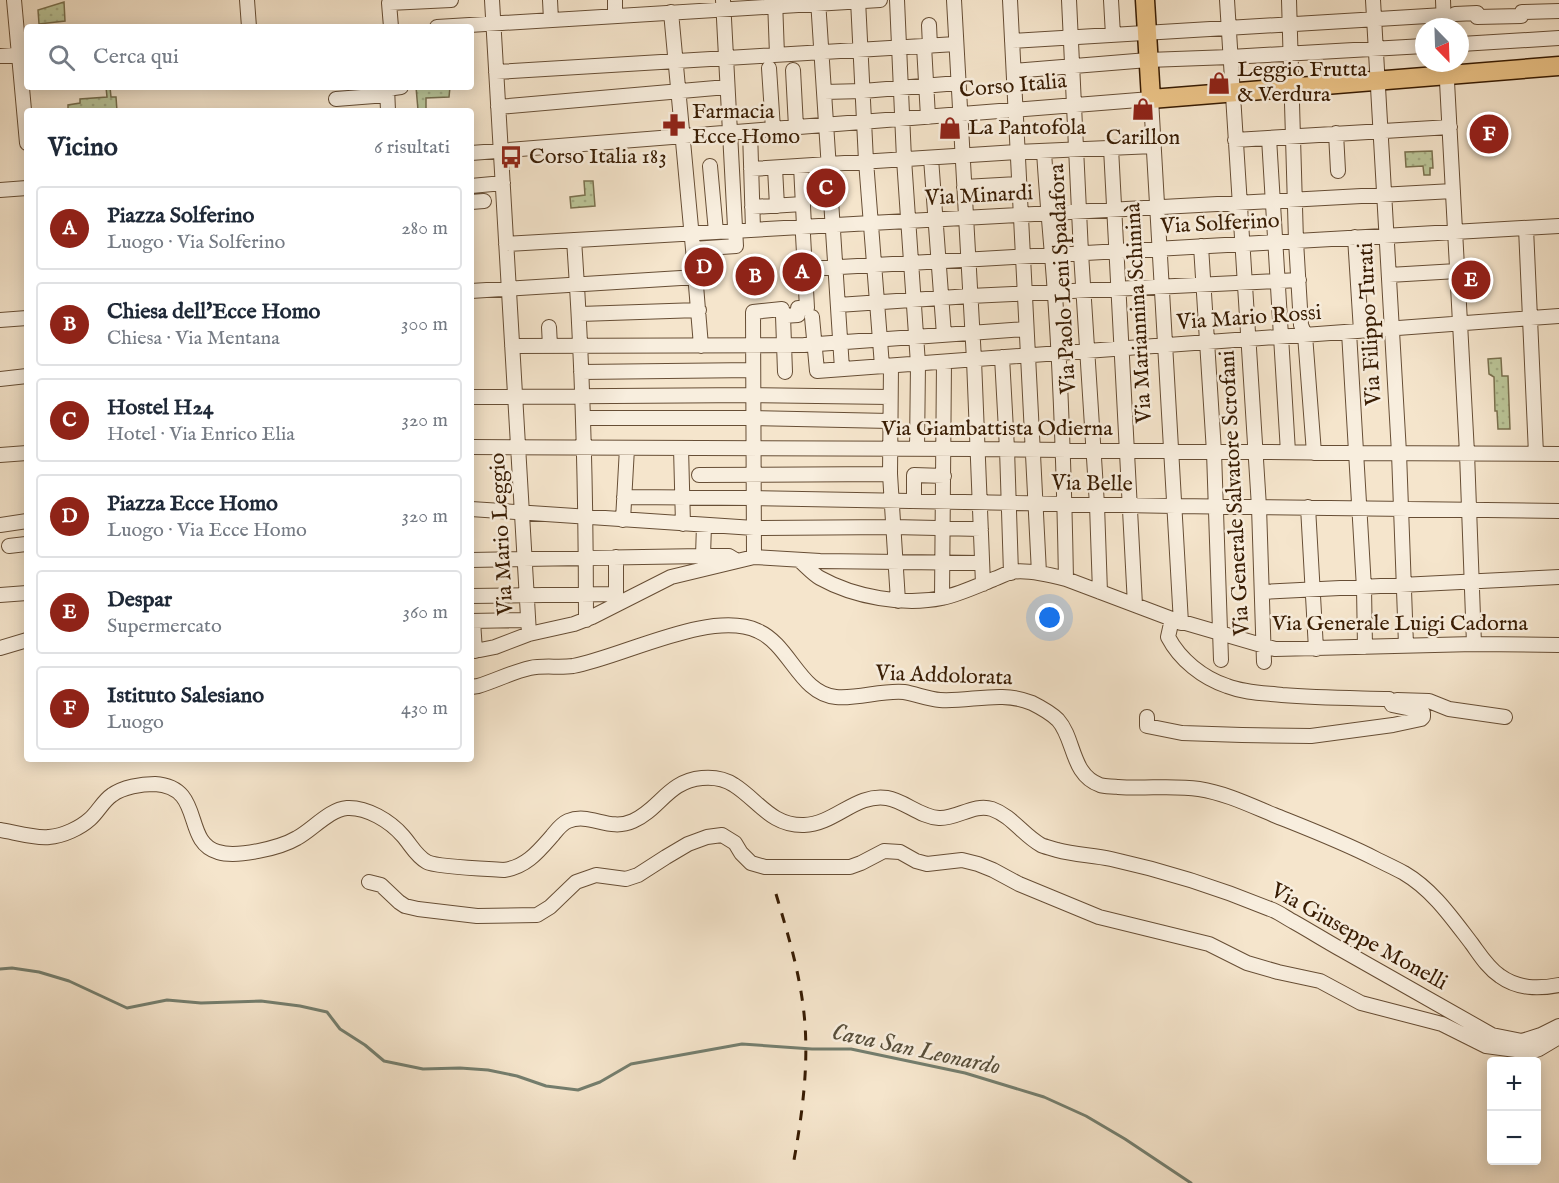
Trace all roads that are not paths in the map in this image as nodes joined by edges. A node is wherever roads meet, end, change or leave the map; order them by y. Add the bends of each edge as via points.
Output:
1 (247, 0) edge
2 (451, 0) edge
3 (492, 0) edge
4 (550, 0) edge
5 (615, 0) edge
6 (880, 0) edge
7 (897, 0) edge
8 (954, 0) edge
9 (1010, 0) edge
10 (1069, 0) edge
11 (1111, 0) edge
12 (1145, 0) edge
13 (1227, 0) edge
14 (1289, 0) edge
15 (1373, 0) edge
16 (1443, 0) edge
17 (858, 1) edge
18 (818, 2) edge
19 (776, 3) edge
20 (14, 4) edge
21 (723, 5) edge
22 (695, 6) edge
23 (0, 7) edge
24 (1559, 11) edge
25 (671, 12) junction
26 (615, 16) junction
27 (1448, 18) edge
28 (1453, 18) edge
29 (1374, 19) junction
30 (1415, 19) edge
31 (551, 20) junction
32 (494, 23) junction
33 (249, 24) edge
34 (391, 24) edge
35 (474, 24) edge
36 (1290, 24) junction
37 (928, 25) dead end
38 (1228, 28) junction
39 (1147, 33) junction
40 (1113, 35) junction
41 (1071, 38) junction
42 (1559, 38) edge
43 (1012, 41) junction
44 (956, 44) junction
45 (1469, 44) edge
46 (927, 46) junction
47 (1415, 46) edge
48 (899, 48) junction
49 (1376, 48) junction
50 (860, 50) junction
51 (821, 53) junction
52 (1290, 53) junction
53 (23, 54) edge
54 (777, 55) junction
55 (0, 56) edge
56 (1230, 57) junction
57 (726, 58) junction
58 (1148, 60) junction
59 (676, 61) junction
60 (1073, 66) junction
61 (1559, 66) edge
62 (769, 68) dead end
63 (1469, 68) edge
64 (793, 70) dead end
65 (1014, 71) junction
66 (496, 72) junction
67 (1430, 72) edge
68 (1447, 72) edge
69 (24, 76) edge
70 (1378, 81) junction
71 (958, 83) junction
72 (926, 86) junction
73 (727, 87) junction
74 (901, 88) junction
75 (1292, 88) junction
76 (25, 90) edge
77 (387, 90) edge
78 (679, 90) junction
79 (863, 91) junction
80 (824, 92) junction
81 (1232, 92) junction
82 (794, 94) junction
83 (771, 96) junction
84 (355, 98) edge
85 (336, 99) dead end
86 (1151, 99) junction
87 (1075, 105) junction
88 (498, 107) junction
89 (25, 108) edge
90 (388, 108) edge
91 (1015, 110) junction
92 (960, 114) junction
93 (928, 117) junction
94 (902, 119) junction
95 (864, 122) junction
96 (827, 125) junction
97 (796, 127) junction
98 (1450, 127) junction
99 (773, 129) junction
100 (750, 131) junction
101 (1381, 131) junction
102 (730, 132) junction
103 (1336, 134) junction
104 (683, 136) junction
105 (1293, 136) junction
106 (1269, 138) junction
107 (1235, 140) junction
108 (1154, 146) junction
109 (1111, 148) junction
110 (1077, 149) junction
111 (1044, 150) junction
112 (501, 151) junction
113 (1017, 152) junction
114 (474, 153) edge
115 (963, 156) junction
116 (931, 158) junction
117 (904, 159) junction
118 (866, 161) junction
119 (828, 164) junction
120 (710, 166) dead end
121 (801, 166) junction
122 (775, 168) junction
123 (751, 169) junction
124 (1338, 171) dead end
125 (503, 183) junction
126 (1018, 184) junction
127 (474, 186) edge
128 (964, 187) junction
129 (24, 188) edge
130 (0, 190) edge
131 (1453, 191) junction
132 (1384, 195) junction
133 (1295, 200) junction
134 (488, 201) edge
135 (1273, 201) junction
136 (1239, 202) junction
137 (803, 204) junction
138 (777, 206) junction
139 (752, 207) junction
140 (1157, 207) junction
141 (1115, 210) junction
142 (1080, 212) junction
143 (1048, 213) junction
144 (1020, 215) junction
145 (966, 217) junction
146 (935, 219) junction
147 (908, 220) junction
148 (871, 223) junction
149 (832, 225) junction
150 (1559, 226) edge
151 (1526, 228) junction
152 (753, 230) junction
153 (803, 231) junction
154 (716, 232) junction
155 (1455, 232) junction
156 (1387, 236) junction
157 (783, 237) dead end
158 (1355, 237) junction
159 (735, 238) junction
160 (574, 240) junction
161 (1296, 241) junction
162 (693, 242) junction
163 (1275, 242) junction
164 (506, 244) junction
165 (1242, 244) junction
166 (1201, 246) junction
167 (1160, 249) junction
168 (1118, 251) junction
169 (1081, 253) junction
170 (1052, 255) junction
171 (1022, 257) junction
172 (968, 260) junction
173 (937, 262) junction
174 (911, 263) junction
175 (875, 266) junction
176 (835, 268) junction
177 (808, 269) junction
178 (1457, 271) junction
179 (1389, 274) junction
180 (695, 278) junction
181 (1299, 280) junction
182 (1277, 281) junction
183 (1244, 283) junction
184 (578, 284) junction
185 (1204, 285) junction
186 (1162, 287) junction
187 (509, 288) junction
188 (1119, 289) junction
189 (1083, 290) junction
190 (474, 291) edge
191 (1054, 292) junction
192 (1024, 293) junction
193 (970, 296) junction
194 (940, 298) junction
195 (914, 300) junction
196 (877, 303) junction
197 (699, 305) junction
198 (838, 305) junction
199 (580, 314) junction
200 (783, 314) junction
201 (1559, 316) edge
202 (812, 317) dead end
203 (24, 318) edge
204 (1529, 318) junction
205 (0, 320) edge
206 (1460, 324) junction
207 (549, 327) dead end
208 (1026, 329) junction
209 (1392, 329) junction
210 (1355, 331) junction
211 (972, 333) junction
212 (944, 335) junction
213 (1305, 335) junction
214 (916, 337) junction
215 (1280, 337) junction
216 (1248, 339) junction
217 (879, 340) junction
218 (1207, 342) junction
219 (840, 343) junction
220 (813, 344) junction
221 (753, 345) junction
222 (784, 345) junction
223 (1165, 345) junction
224 (512, 346) junction
225 (550, 346) junction
226 (581, 346) junction
227 (701, 346) junction
228 (1121, 349) junction
229 (1087, 351) junction
230 (1058, 353) junction
231 (1028, 356) junction
232 (1002, 357) junction
233 (974, 360) junction
234 (944, 362) junction
235 (918, 364) junction
236 (886, 366) junction
237 (842, 369) junction
238 (753, 370) junction
239 (581, 372) junction
240 (785, 372) dead end
241 (24, 376) edge
242 (0, 379) edge
243 (753, 395) junction
244 (582, 396) junction
245 (474, 397) edge
246 (515, 397) junction
247 (890, 397) junction
248 (583, 418) junction
249 (754, 418) junction
250 (890, 420) junction
251 (474, 447) edge
252 (518, 447) junction
253 (585, 448) junction
254 (627, 448) junction
255 (681, 448) junction
256 (754, 448) junction
257 (890, 449) junction
258 (917, 449) junction
259 (944, 449) junction
260 (978, 449) junction
261 (1007, 449) junction
262 (1033, 449) junction
263 (1062, 450) junction
264 (1093, 450) junction
265 (1127, 450) junction
266 (1172, 451) junction
267 (1214, 452) junction
268 (1255, 452) junction
269 (1288, 452) junction
270 (24, 453) edge
271 (1314, 453) junction
272 (1356, 453) junction
273 (1399, 453) junction
274 (1467, 453) junction
275 (1536, 454) junction
276 (1559, 454) edge
277 (0, 455) edge
278 (754, 474) junction
279 (890, 474) junction
280 (699, 475) dead end
281 (944, 476) junction
282 (624, 497) junction
283 (682, 498) junction
284 (754, 498) junction
285 (890, 500) junction
286 (914, 501) junction
287 (943, 501) junction
288 (980, 502) junction
289 (1008, 503) junction
290 (1035, 503) junction
291 (1065, 504) junction
292 (1097, 505) junction
293 (1130, 506) junction
294 (1175, 506) junction
295 (1216, 507) junction
296 (1259, 507) junction
297 (1308, 507) junction
298 (1359, 508) junction
299 (474, 509) edge
300 (1401, 509) junction
301 (1469, 510) junction
302 (1559, 511) edge
303 (522, 513) junction
304 (586, 517) junction
305 (623, 520) junction
306 (24, 521) edge
307 (683, 524) junction
308 (0, 525) edge
309 (704, 525) junction
310 (894, 527) junction
311 (754, 528) junction
312 (942, 529) junction
313 (981, 530) junction
314 (9, 546) dead end
315 (24, 547) edge
316 (703, 556) junction
317 (586, 557) junction
318 (616, 557) junction
319 (754, 557) junction
320 (525, 558) junction
321 (474, 560) edge
322 (799, 560) junction
323 (735, 561) junction
324 (895, 562) junction
325 (944, 562) junction
326 (982, 563) junction
327 (1011, 573) junction
328 (1039, 573) junction
329 (1559, 578) edge
330 (1066, 579) junction
331 (1472, 583) junction
332 (983, 584) junction
333 (1404, 586) junction
334 (1364, 588) junction
335 (1313, 590) junction
336 (24, 592) edge
337 (1100, 592) junction
338 (1262, 592) junction
339 (586, 594) junction
340 (0, 595) edge
341 (526, 595) junction
342 (474, 596) edge
343 (942, 598) junction
344 (898, 601) junction
345 (1135, 605) junction
346 (528, 620) junction
347 (586, 620) junction
348 (474, 621) edge
349 (1177, 621) junction
350 (1221, 633) junction
351 (529, 634) junction
352 (24, 641) edge
353 (1474, 644) junction
354 (1406, 645) junction
355 (1559, 645) edge
356 (1264, 646) junction
357 (1365, 647) junction
358 (0, 648) edge
359 (1316, 649) junction
360 (474, 650) edge
361 (1221, 660) dead end
362 (1264, 662) dead end
363 (474, 687) edge
364 (1389, 699) junction
365 (1147, 717) dead end
366 (1505, 717) dead end
367 (0, 830) edge
368 (369, 882) dead end
369 (1559, 985) edge
370 (1559, 1026) edge
371 (1559, 1037) edge

1 - 33 street
2 - 34 street via 389,3
3 - 32 street, Via Mario Leggio
4 - 31 street
5 - 26 street
6 - 17 street
7 - 48 street
8 - 44 street
9 - 43 street
10 - 41 street, Via Paolo Leni Spadafora
11 - 40 street
12 - 39 main road, Via Mariannina Schininà
13 - 38 street, Via Generale Salvatore Scrofani
14 - 36 street
15 - 29 street, Via Filippo Turati
16 - 27 street
17 - 18 street
17 - 50 street
18 - 19 street
18 - 51 street
19 - 21 street
19 - 54 street
20 - 23 street
20 - 53 street
21 - 22 street
21 - 57 street
22 - 25 street
24 - 28 street via 1521,12 1521,16 1478,17 1477,13
25 - 26 street
25 - 59 street
26 - 31 street
29 - 30 street
29 - 36 street
29 - 49 street, Via Filippo Turati
31 - 32 street
32 - 35 street
32 - 66 street, Via Mario Leggio
36 - 38 street
36 - 52 street
37 - 46 street
38 - 39 street
38 - 56 street, Via Generale Salvatore Scrofani
39 - 40 street
39 - 58 main road, Via Mariannina Schininà
40 - 41 street
41 - 43 street
41 - 60 street, Via Paolo Leni Spadafora
42 - 45 street
43 - 65 street
44 - 46 street
44 - 71 street
46 - 48 street
46 - 72 street
47 - 49 street
48 - 50 street
48 - 74 street
49 - 52 street
49 - 70 street, Via Filippo Turati
50 - 51 street
50 - 79 street
51 - 54 street
51 - 80 street
52 - 56 street
52 - 75 street
53 - 55 street
53 - 69 street
54 - 57 street
56 - 58 street
56 - 81 street, Via Generale Salvatore Scrofani
57 - 59 street
57 - 73 street
58 - 60 street
58 - 86 main road, Via Mariannina Schininà
59 - 66 street
59 - 78 street
60 - 65 street
60 - 87 street, Via Paolo Leni Spadafora
61 - 63 main road, Corso Italia
62 - 83 street
64 - 82 street
65 - 91 street
66 - 88 street, Via Mario Leggio
67 - 70 main road, Corso Italia
68 - 98 street
70 - 75 main road, Corso Italia
70 - 101 street, Via Filippo Turati
71 - 72 street
71 - 92 street
72 - 74 street
72 - 93 street
73 - 78 street
73 - 102 street
74 - 79 street
74 - 94 street
75 - 81 main road, Corso Italia
75 - 105 street
76 - 89 street
77 - 84 street
77 - 90 street
78 - 88 street
78 - 104 street
79 - 80 street
79 - 95 street
80 - 96 street
81 - 86 main road, Corso Italia
81 - 107 street, Via Generale Salvatore Scrofani
82 - 83 street
82 - 97 street
83 - 99 street
84 - 85 street
86 - 87 street, Corso Italia
86 - 108 street, Via Mariannina Schininà
87 - 91 street, Corso Italia
87 - 110 street, Via Paolo Leni Spadafora
88 - 112 street, Via Mario Leggio
91 - 92 street, Corso Italia
91 - 113 street
92 - 93 street, Corso Italia
92 - 115 street
93 - 94 street, Corso Italia
94 - 95 street, Corso Italia
94 - 117 street
95 - 96 street, Corso Italia
95 - 118 street
96 - 97 street, Corso Italia
96 - 119 street
97 - 99 street, Corso Italia
98 - 101 street
98 - 131 street
99 - 100 street, Corso Italia
100 - 102 street, Corso Italia
100 - 123 street
101 - 103 street
101 - 132 street, Via Filippo Turati
102 - 104 street, Corso Italia
102 - 159 street
103 - 105 street
103 - 124 street
104 - 112 street, Corso Italia
104 - 162 street
105 - 106 street
105 - 133 street
106 - 107 street
106 - 135 street
107 - 136 street, Via Generale Salvatore Scrofani
108 - 109 street
108 - 140 street, Via Mariannina Schininà
109 - 110 street
109 - 141 street
110 - 111 street
110 - 142 street, Via Paolo Leni Spadafora
111 - 113 street
111 - 143 street
112 - 114 street, Corso Italia
112 - 125 street, Via Mario Leggio
113 - 115 street
113 - 126 street
115 - 116 street
115 - 128 street
116 - 117 street
116 - 146 street
117 - 118 street
117 - 147 street
118 - 119 street
118 - 148 street
119 - 121 street
119 - 149 street
120 - 154 street
121 - 122 street
121 - 137 street
122 - 123 street
122 - 138 street
123 - 139 street
125 - 127 street
125 - 134 street, Via Mario Leggio
126 - 128 street
126 - 144 street
128 - 145 street
129 - 130 street
131 - 132 street, Via Minardi
131 - 155 street
132 - 133 street, Via Minardi
132 - 156 street, Via Filippo Turati
133 - 135 street, Via Minardi
133 - 161 street
134 - 164 street, Via Mario Leggio
135 - 136 street, Via Minardi
135 - 163 street
136 - 140 street, Via Minardi
136 - 165 street, Via Generale Salvatore Scrofani
137 - 138 street
137 - 153 street
138 - 139 street
139 - 152 street
140 - 141 street, Via Minardi
140 - 167 street, Via Mariannina Schininà
141 - 142 street, Via Minardi
141 - 168 street
142 - 143 street, Via Minardi
142 - 169 street, Via Paolo Leni Spadafora
143 - 144 street, Via Minardi
143 - 170 street
144 - 145 street, Via Minardi
144 - 171 street
145 - 146 street, Via Minardi
145 - 172 street
146 - 147 street, Via Minardi
146 - 173 street
147 - 148 street, Via Minardi
147 - 174 street
148 - 149 street, Via Minardi
148 - 175 street
149 - 153 street, Via Minardi
149 - 176 street
150 - 151 street, Via Solferino
151 - 155 street, Via Solferino
151 - 204 street
152 - 153 street, Via Minardi
152 - 159 street, Via Minardi
153 - 177 street
154 - 159 street, Via Minardi
154 - 162 street, Via Minardi
155 - 156 street, Via Solferino
155 - 178 street
156 - 158 street, Via Solferino
156 - 179 street, Via Filippo Turati
157 - 159 street
158 - 161 street, Via Solferino
158 - 210 street
159 - 162 street via 736,246
160 - 162 street, Via Minardi
160 - 164 street, Via Minardi
160 - 184 street
161 - 163 street, Via Solferino
161 - 181 street
162 - 180 street
163 - 165 street, Via Solferino
163 - 182 street
164 - 187 street, Via Mario Leggio
165 - 166 street, Via Solferino
165 - 183 street, Via Generale Salvatore Scrofani
166 - 167 street, Via Solferino
166 - 185 street
167 - 168 street, Via Solferino
167 - 186 street, Via Mariannina Schininà
168 - 169 street, Via Solferino
168 - 188 street
169 - 170 street, Via Solferino
169 - 189 street, Via Paolo Leni Spadafora
170 - 171 street, Via Solferino
170 - 191 street
171 - 172 street, Via Solferino
171 - 192 street
172 - 173 street, Via Solferino
172 - 193 street
173 - 174 street, Via Solferino
173 - 194 street
174 - 175 street, Via Solferino
174 - 195 street
175 - 176 street, Via Solferino
175 - 196 street
176 - 177 street, Via Solferino
176 - 198 street
177 - 200 street via 807,308 798,308 798,315
178 - 179 street
178 - 206 street
179 - 209 street, Via Filippo Turati
180 - 184 street
180 - 197 street
181 - 182 street
181 - 213 street
182 - 183 street
182 - 215 street
183 - 185 street
183 - 216 street, Via Generale Salvatore Scrofani
184 - 187 street
184 - 199 street
185 - 186 street
185 - 218 street
186 - 188 street
186 - 223 street, Via Mariannina Schininà
187 - 190 street
187 - 224 street, Via Mario Leggio
188 - 189 street
188 - 228 street
189 - 191 street
189 - 229 street, Via Paolo Leni Spadafora
191 - 192 street
191 - 230 street
192 - 193 street
192 - 208 street
193 - 194 street
193 - 211 street
194 - 195 street
194 - 212 street
195 - 196 street
195 - 214 street
196 - 198 street
196 - 217 street
197 - 199 street
197 - 227 street
198 - 219 street
199 - 226 street
200 - 221 street via 753,312
200 - 222 street
201 - 204 street, Via Mario Rossi
202 - 220 street, Via Mario Rossi
203 - 205 street
204 - 206 street, Via Mario Rossi
204 - 275 street
206 - 209 street, Via Mario Rossi
206 - 274 street
207 - 225 street
208 - 211 street
208 - 231 street
209 - 210 street, Via Mario Rossi
209 - 273 street, Via Filippo Turati
210 - 213 street, Via Mario Rossi
210 - 272 street
211 - 212 street
211 - 233 street
212 - 214 street
213 - 215 street, Via Mario Rossi
213 - 271 street
214 - 217 street
214 - 235 street
215 - 216 street, Via Mario Rossi
215 - 269 street
216 - 218 street, Via Mario Rossi
216 - 268 street, Via Generale Salvatore Scrofani
217 - 219 street
217 - 236 street
218 - 223 street, Via Mario Rossi
218 - 267 street
219 - 220 street
219 - 237 street
220 - 222 street
220 - 237 street, Via Mario Rossi via 816,371
221 - 222 street
221 - 227 street
221 - 238 street
222 - 240 street
223 - 228 street, Via Mario Rossi
223 - 266 street, Via Mariannina Schininà
224 - 225 street
224 - 246 street, Via Mario Leggio
225 - 226 street
226 - 227 street
226 - 239 street
228 - 229 street, Via Mario Rossi
228 - 265 street
229 - 230 street, Via Mario Rossi
229 - 264 street, Via Paolo Leni Spadafora
230 - 231 street, Via Mario Rossi
230 - 263 street
231 - 232 street, Via Mario Rossi
231 - 262 street
232 - 233 street, Via Mario Rossi
232 - 261 street
233 - 234 street, Via Mario Rossi
233 - 260 street
234 - 235 street, Via Mario Rossi
234 - 259 street
235 - 236 street, Via Mario Rossi
235 - 258 street
236 - 237 street, Via Mario Rossi
236 - 247 street
238 - 239 street
238 - 243 street
239 - 244 street
241 - 242 street
243 - 244 street
243 - 247 street
243 - 249 street
244 - 246 street
244 - 248 street
245 - 246 street
246 - 252 street, Via Mario Leggio
247 - 250 street
248 - 249 street
248 - 253 street
249 - 250 street
249 - 256 street
250 - 257 street
251 - 252 street, Via Giambattista Odierna
252 - 253 street, Via Giambattista Odierna
252 - 303 street, Via Mario Leggio
253 - 254 street, Via Giambattista Odierna
253 - 304 street
254 - 255 street, Via Giambattista Odierna
254 - 282 street
255 - 256 street, Via Giambattista Odierna
255 - 283 street
256 - 257 street, Via Giambattista Odierna
256 - 278 street
257 - 258 street, Via Giambattista Odierna
257 - 279 street
258 - 259 street, Via Giambattista Odierna
259 - 260 street, Via Giambattista Odierna
259 - 281 street
260 - 261 street, Via Giambattista Odierna
260 - 288 street
261 - 262 street, Via Giambattista Odierna
261 - 289 street
262 - 263 street, Via Giambattista Odierna
262 - 290 street
263 - 264 street, Via Giambattista Odierna
263 - 291 street
264 - 265 street, Via Giambattista Odierna
264 - 292 street, Via Paolo Leni Spadafora
265 - 266 street, Via Giambattista Odierna
265 - 293 street
266 - 267 street, Via Giambattista Odierna
266 - 294 street, Via Mariannina Schininà
267 - 268 street, Via Giambattista Odierna
267 - 295 street
268 - 269 street, Via Giambattista Odierna
268 - 296 street, Via Generale Salvatore Scrofani
269 - 271 street, Via Giambattista Odierna
270 - 277 street
271 - 272 street, Via Giambattista Odierna
272 - 273 street, Via Giambattista Odierna
272 - 298 street
273 - 274 street, Via Giambattista Odierna
273 - 300 street, Via Filippo Turati
274 - 275 street, Via Giambattista Odierna
274 - 301 street
275 - 276 street, Via Giambattista Odierna
278 - 279 street
278 - 280 street
278 - 284 street
279 - 285 street
281 - 286 street via 914,475
281 - 287 street
282 - 283 street, Via Belle
282 - 305 street
283 - 284 street, Via Belle
283 - 307 street
284 - 285 street, Via Belle
284 - 311 street
285 - 286 street, Via Belle
285 - 310 street
286 - 287 street, Via Belle
287 - 288 street, Via Belle
287 - 312 street
288 - 289 street, Via Belle
288 - 313 street
289 - 290 street, Via Belle
289 - 327 street
290 - 291 street, Via Belle
290 - 328 street
291 - 292 street, Via Belle
291 - 330 street
292 - 293 street, Via Belle
292 - 337 street, Via Paolo Leni Spadafora
293 - 294 street, Via Belle
293 - 345 street
294 - 295 street, Via Belle
294 - 349 street, Via Mariannina Schininà
295 - 296 street, Via Belle
295 - 350 street
296 - 297 street, Via Belle
296 - 338 street, Via Generale Salvatore Scrofani
297 - 298 street, Via Belle
297 - 335 street
298 - 300 street, Via Belle
298 - 334 street
299 - 303 street
300 - 301 street, Via Belle
300 - 333 street, Via Filippo Turati
301 - 302 street, Via Belle
301 - 331 street
303 - 304 street
303 - 320 street, Via Mario Leggio
304 - 305 street
304 - 317 street
305 - 307 street
306 - 308 street
307 - 309 street
309 - 311 street
309 - 316 street
310 - 311 street
310 - 312 street
310 - 324 street
311 - 319 street
312 - 313 street
312 - 325 street
313 - 326 street
314 - 315 street
316 - 318 street
316 - 323 street via 729,556
317 - 318 street
317 - 320 street
317 - 339 street
318 - 339 street via 616,594
319 - 322 street
319 - 323 street
320 - 321 street
320 - 341 street, Via Mario Leggio
322 - 324 street
322 - 344 street, Via Generale Luigi Cadorna via 819,577 843,589
323 - 347 street via 671,577
324 - 325 street
324 - 344 street
325 - 326 street
325 - 343 street
326 - 332 street
327 - 328 street, Via Generale Luigi Cadorna
327 - 332 street, Via Generale Luigi Cadorna
328 - 330 street, Via Generale Luigi Cadorna
329 - 331 street
330 - 337 street, Via Generale Luigi Cadorna
331 - 333 street
331 - 353 street
332 - 343 street, Via Generale Luigi Cadorna
333 - 334 street
333 - 354 street, Via Filippo Turati
334 - 335 street
334 - 357 street
335 - 338 street
335 - 359 street
336 - 340 street
337 - 345 street, Via Generale Luigi Cadorna
338 - 356 street, Via Generale Salvatore Scrofani
339 - 341 street
339 - 347 street
341 - 342 street
341 - 346 street, Via Mario Leggio
343 - 344 street, Via Generale Luigi Cadorna
345 - 349 street, Via Generale Luigi Cadorna
346 - 348 street
346 - 351 street, Via Mario Leggio
347 - 351 street
349 - 350 street, Via Generale Luigi Cadorna
349 - 364 street, Via Mariannina Schininà via 1168,637 1181,656 1227,686 1247,692 1306,697
350 - 356 street, Via Generale Luigi Cadorna
350 - 361 street
351 - 360 street via 495,647
352 - 358 street
353 - 354 street, Via Generale Luigi Cadorna
353 - 355 street, Via Generale Luigi Cadorna
354 - 357 street, Via Generale Luigi Cadorna
356 - 359 street, Via Generale Luigi Cadorna
356 - 362 street, Via Generale Salvatore Scrofani
357 - 359 street, Via Generale Luigi Cadorna
363 - 369 street, Via Addolorata via 528,668 572,666 686,632 735,625 758,630 777,643 817,692 836,697 902,692 940,700 995,696 1020,699 1058,720 1078,765 1101,786 1197,789 1222,794 1338,840 1421,885 1500,976 1532,988
364 - 365 street via 1392,705 1423,712 1423,717 1311,736 1182,733 1147,726
364 - 366 street, Via Mariannina Schininà via 1429,701 1449,709
367 - 370 street, Via Giuseppe Monelli via 48,838 60,835 89,820 111,796 155,784 170,786 181,794 200,839 207,848 219,853 235,854 280,845 345,808 377,816 392,825 429,864 504,870 525,863 567,822 586,819 624,825 646,813 673,788 701,778 720,778 734,784 769,814 804,825 819,823 875,798 890,798 939,818 989,808 1005,815 1041,845 1168,873 1274,910 1492,1035 1522,1041
368 - 371 street via 381,885 405,906 418,909 477,916 537,915 576,882 596,875 626,879 688,844 722,835 735,843 751,863 765,867 850,867 884,851 900,852 927,864 962,860 1098,917 1209,944 1247,963 1320,981 1361,1003 1443,1024 1486,1046 1530,1052

